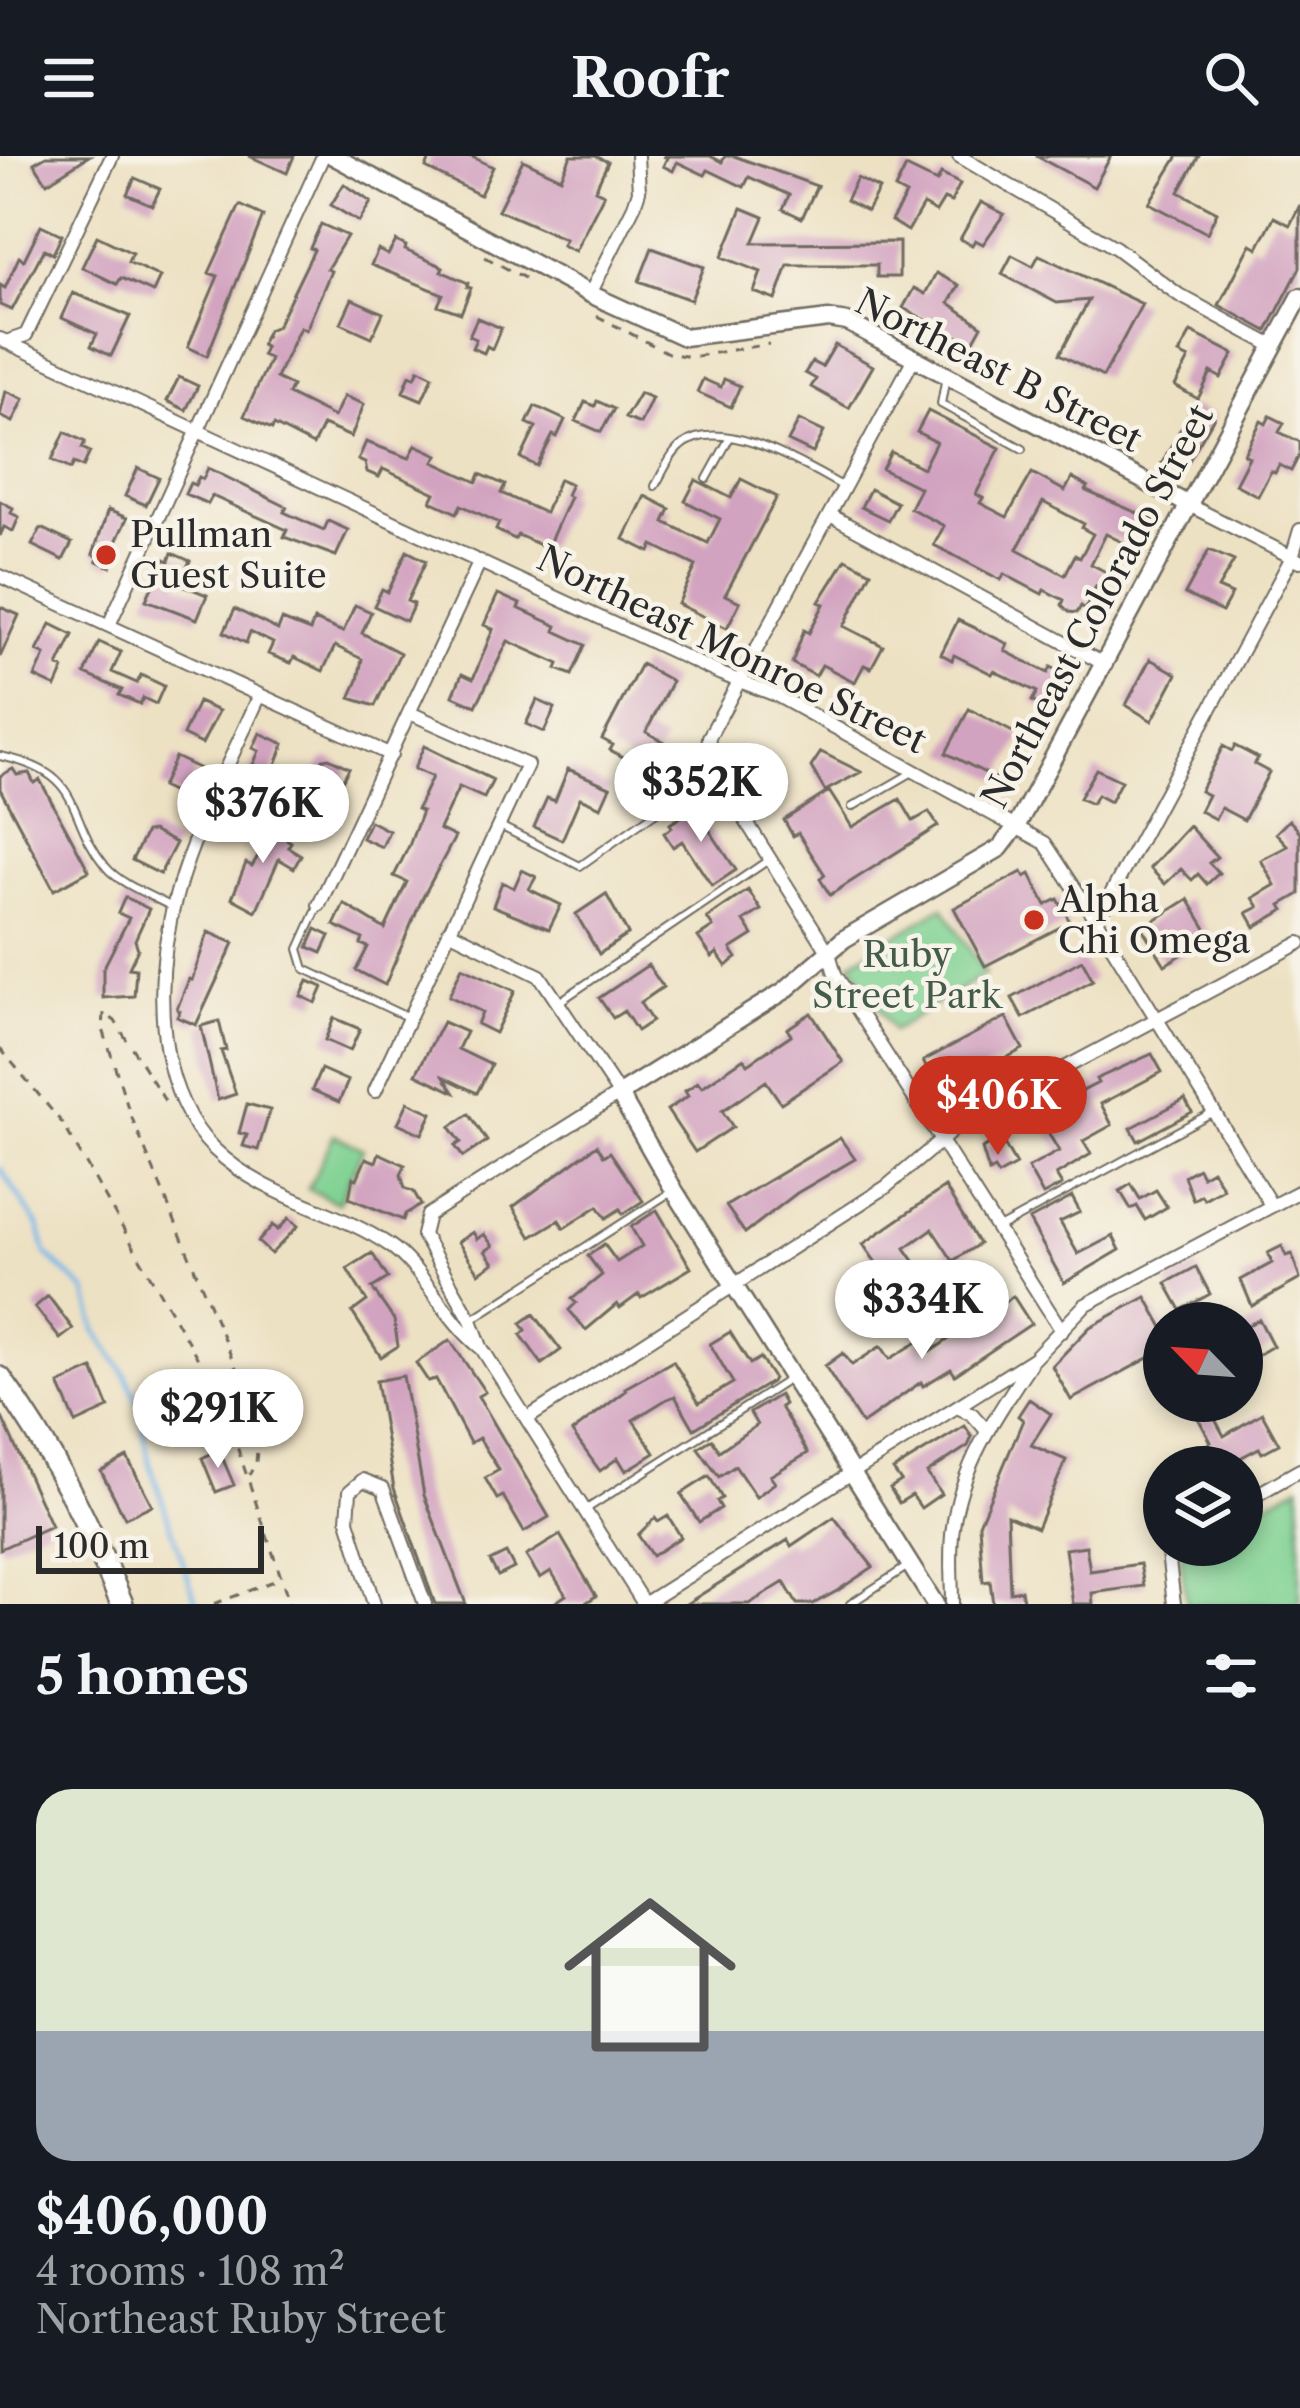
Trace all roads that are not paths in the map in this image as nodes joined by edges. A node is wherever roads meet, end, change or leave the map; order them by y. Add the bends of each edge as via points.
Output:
1 (112, 156) edge
2 (323, 156) edge
3 (333, 156) edge
4 (637, 156) edge
5 (959, 156) edge
6 (590, 294) junction
7 (1298, 306) edge
8 (2, 342) edge
9 (1275, 347) junction
10 (914, 358) junction
11 (946, 375) junction
12 (198, 430) junction
13 (729, 439) junction
14 (1023, 449) dead end
15 (707, 479) dead end
16 (656, 486) dead end
17 (845, 488) junction
18 (1189, 505) junction
19 (830, 515) junction
20 (1300, 532) edge
21 (1296, 559) edge
22 (480, 561) junction
23 (0, 576) edge
24 (110, 625) junction
25 (1106, 665) junction
26 (742, 679) junction
27 (259, 697) junction
28 (410, 712) junction
29 (0, 755) edge
30 (391, 755) junction
31 (916, 770) junction
32 (714, 771) junction
33 (852, 806) dead end
34 (499, 825) junction
35 (1016, 827) junction
36 (770, 859) junction
37 (319, 905) joint
38 (172, 907) junction
39 (1096, 920) junction
40 (449, 931) junction
41 (1300, 943) edge
42 (829, 953) junction
43 (559, 1002) junction
44 (409, 1018) junction
45 (1157, 1018) junction
46 (375, 1091) dead end
47 (619, 1094) junction
48 (1214, 1112) junction
49 (940, 1141) junction
50 (674, 1190) junction
51 (1300, 1191) edge
52 (1271, 1205) junction
53 (997, 1229) junction
54 (735, 1286) junction
55 (471, 1319) junction
56 (1062, 1330) junction
57 (481, 1347) junction
58 (1034, 1358) junction
59 (794, 1376) junction
60 (0, 1378) edge
61 (957, 1407) junction
62 (528, 1418) junction
63 (987, 1431) junction
64 (853, 1470) junction
65 (1300, 1470) edge
66 (1263, 1491) edge
67 (585, 1510) junction
68 (911, 1564) junction
69 (1170, 1566) edge
70 (122, 1604) edge
71 (374, 1604) edge
72 (424, 1604) edge
73 (644, 1604) edge
74 (850, 1604) edge
75 (935, 1604) edge
76 (952, 1604) edge
77 (1174, 1604) edge

1 - 8 street via 26,335
2 - 12 street
3 - 6 street, Northeast B Street
4 - 6 street via 634,206
5 - 9 street via 1116,248 1179,296
6 - 10 street, Northeast B Street via 684,337 829,319
7 - 9 street, Northeast Colorado Street
8 - 12 street, Northeast Monroe Street
9 - 18 street, Northeast Colorado Street
10 - 11 street, Northeast B Street
10 - 17 street
11 - 14 lane via 940,404
11 - 18 street, Northeast B Street
12 - 22 street, Northeast Monroe Street
12 - 24 street
13 - 15 lane
13 - 16 lane via 692,439 677,448
13 - 17 lane via 788,457
17 - 19 street
18 - 21 street, Northeast B Street
18 - 25 street, Northeast Colorado Street
19 - 25 street
19 - 26 street
20 - 21 street
21 - 39 street
22 - 26 street, Northeast Monroe Street
22 - 28 street
23 - 24 street
24 - 27 street
25 - 35 street, Northeast Colorado Street
26 - 31 street, Northeast Monroe Street
26 - 32 street via 709,737 706,759
27 - 30 street
27 - 38 street
28 - 30 street
28 - 34 street via 527,765
29 - 38 lane via 62,782 109,871
30 - 37 street
31 - 33 lane
31 - 35 street, Northeast Monroe Street
32 - 34 lane via 580,866
32 - 36 street
34 - 40 street
35 - 39 street, Northeast Monroe Street via 1045,843
35 - 42 street, Northeast Colorado Street via 1000,848
36 - 42 street
36 - 43 lane
37 - 44 lane via 299,949 305,969
38 - 57 street via 160,1009 170,1068 213,1148 281,1196 394,1247
39 - 45 street, Northeast Monroe Street
40 - 43 street via 528,968
40 - 44 street
41 - 45 street
42 - 47 street, Northeast Colorado Street via 784,991
42 - 49 street
43 - 47 street
44 - 46 street
45 - 48 street, Northeast Monroe Street
45 - 49 street
47 - 50 street
47 - 55 street, Northeast Colorado Street via 428,1215 423,1234
48 - 52 street, Northeast Monroe Street
48 - 53 lane
49 - 53 street
49 - 54 street via 886,1187
50 - 54 street
50 - 55 lane
51 - 52 street
52 - 56 street via 1085,1305
53 - 56 street
54 - 59 street
54 - 62 street
55 - 57 street
56 - 58 street
57 - 62 street
58 - 61 street
58 - 63 street
59 - 64 street
59 - 67 lane
60 - 70 main road via 75,1495
61 - 63 street
61 - 64 street
62 - 67 street
63 - 76 street via 952,1528
64 - 68 street
64 - 73 street
65 - 66 street
67 - 73 street
68 - 74 lane
68 - 75 street
69 - 77 street
71 - 72 street via 348,1520 350,1491 363,1480 383,1488

